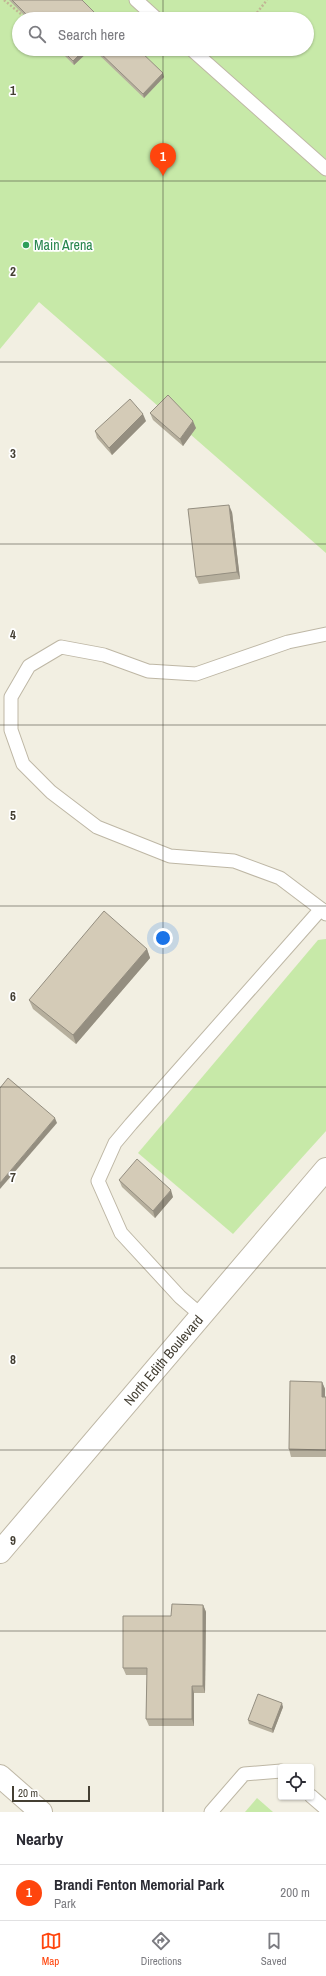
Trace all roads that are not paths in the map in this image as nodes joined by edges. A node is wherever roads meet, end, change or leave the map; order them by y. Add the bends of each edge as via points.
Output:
1 (136, 0) edge
2 (149, 12) edge
3 (199, 56) edge
4 (326, 169) edge
5 (326, 634) edge
6 (323, 911) edge
7 (326, 1168) edge
8 (201, 1315) junction
9 (0, 1552) edge
10 (278, 1771) edge
11 (0, 1776) edge
12 (314, 1799) edge
13 (326, 1809) edge
14 (41, 1812) edge
15 (211, 1812) edge

1 - 2 lane
3 - 4 lane
5 - 6 lane via 288,642 196,674 148,671 104,655 61,647 29,666 11,697 11,730 22,764 51,792 97,828 170,856 234,861 280,878
6 - 8 lane via 115,1143 98,1181 120,1232 180,1297
7 - 8 street, North Edith Boulevard
8 - 9 street, North Edith Boulevard
10 - 15 lane via 244,1774
11 - 14 street
12 - 13 lane

